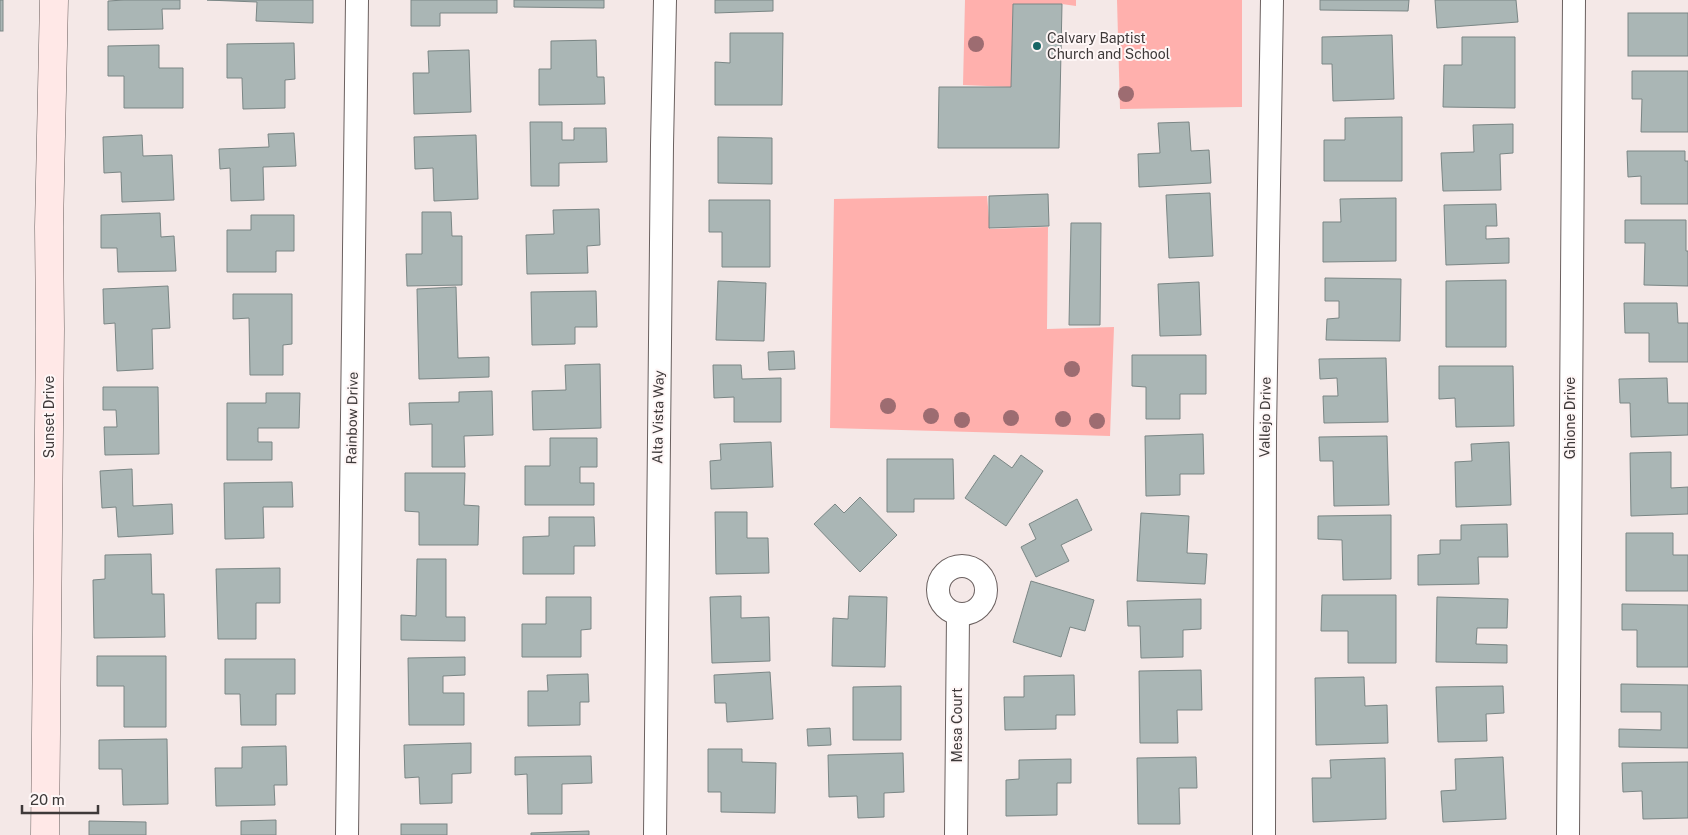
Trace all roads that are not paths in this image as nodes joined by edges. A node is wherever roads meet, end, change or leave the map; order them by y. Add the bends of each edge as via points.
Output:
1 (54, 0) edge
2 (357, 0) edge
3 (665, 0) edge
4 (1272, 0) edge
5 (1574, 0) edge
6 (958, 614) dead end
7 (45, 835) edge
8 (347, 835) edge
9 (655, 835) edge
10 (956, 835) edge
11 (1264, 835) edge
12 (1568, 835) edge

1 - 7 street, Sunset Drive
2 - 8 street, Rainbow Drive
3 - 9 street, Alta Vista Way
4 - 11 street, Vallejo Drive via 1265,441
5 - 12 street, Ghione Drive
6 - 10 street, Mesa Court

